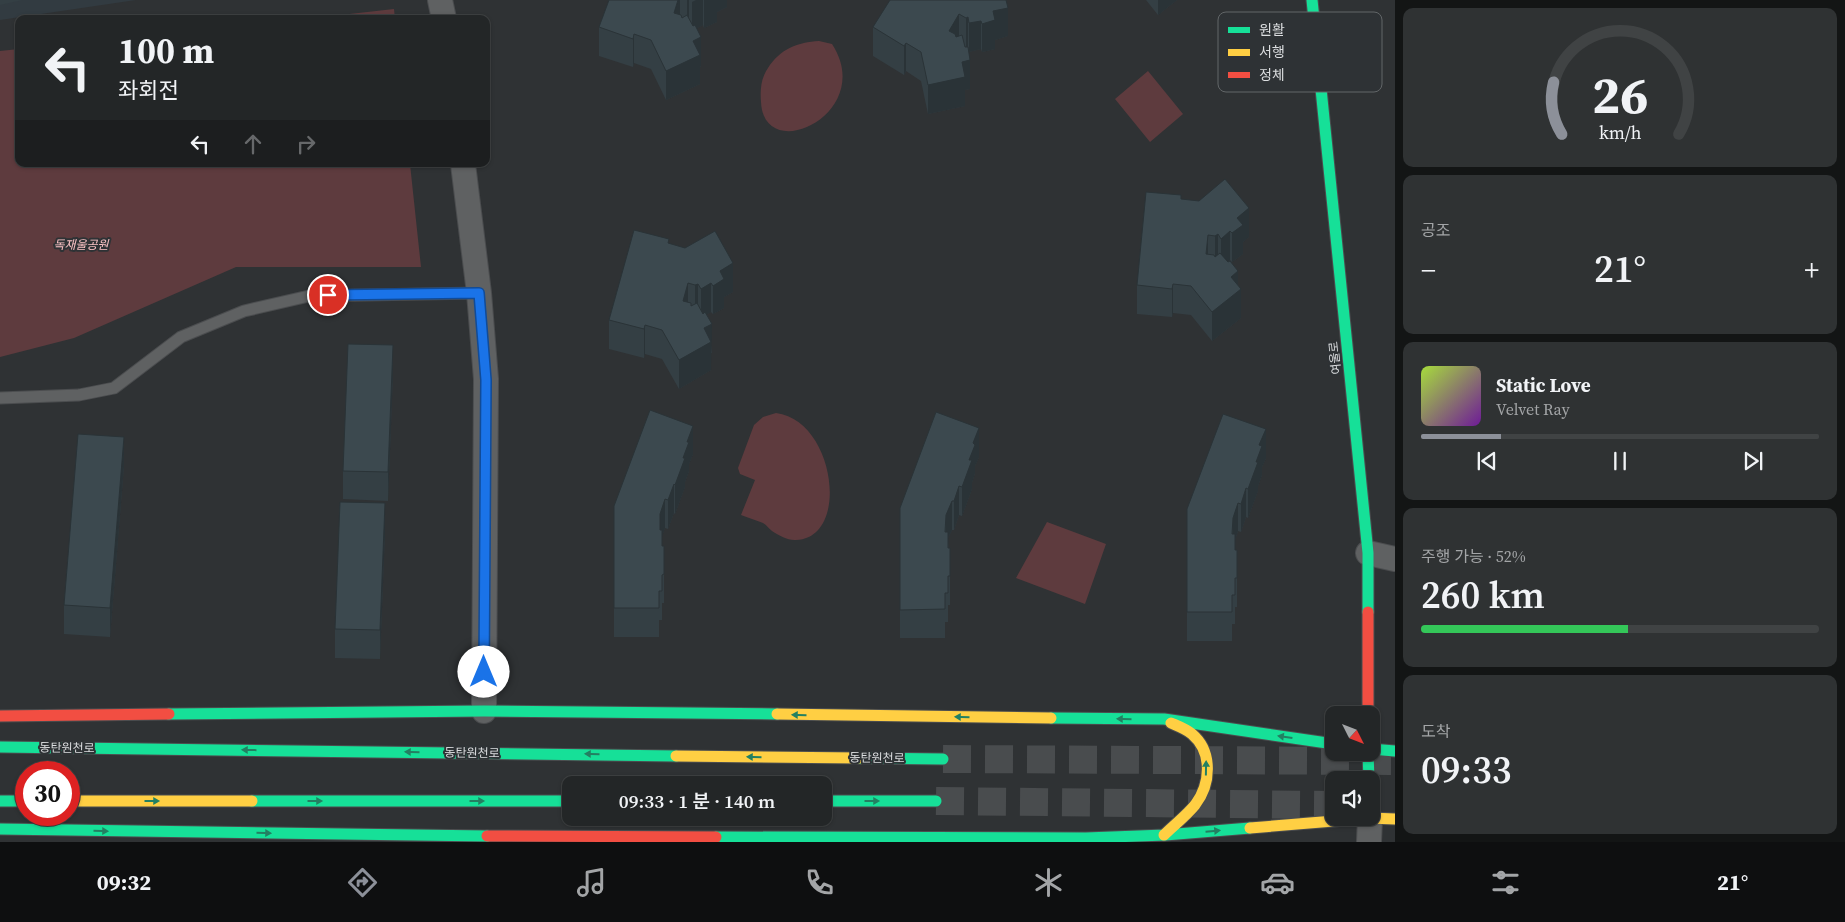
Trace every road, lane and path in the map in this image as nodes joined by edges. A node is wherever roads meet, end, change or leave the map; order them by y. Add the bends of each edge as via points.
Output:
1 (440, 0) edge
2 (443, 15) edge
3 (1321, 92) edge
4 (463, 167) edge
5 (479, 293) junction
6 (0, 398) edge
7 (1368, 553) junction
8 (1395, 559) edge
9 (1368, 706) edge
10 (484, 711) junction
11 (0, 716) edge
12 (1164, 720) junction
13 (1325, 743) edge
14 (0, 747) edge
15 (1380, 750) edge
16 (1395, 751) edge
17 (943, 759) tunnel mouth
18 (0, 801) edge
19 (15, 801) edge
20 (80, 801) edge
21 (562, 801) edge
22 (832, 801) edge
23 (936, 801) tunnel mouth
24 (1380, 818) edge
25 (1395, 819) edge
26 (1325, 822) edge
27 (1370, 826) edge
28 (0, 829) edge
29 (1164, 835) junction
30 (476, 839) edge
31 (1369, 842) edge

1 - 2 street
3 - 7 main road, 여울로
4 - 5 street
5 - 6 lane via 309,296 244,311 181,337 114,388 79,394
5 - 10 street via 486,380
7 - 8 street
7 - 9 main road, 여울로
10 - 11 main road
12 -> 10 main road
13 -> 12 main road
29 -> 12 main road via 1196,804 1205,789 1207,764 1205,751 1193,734
17 -> 14 main road, 동탄원천로
15 - 16 main road
18 - 19 main road
20 -> 21 main road
22 -> 23 main road
24 - 25 main road
29 -> 26 main road
27 - 31 street
28 -> 30 main road
29 - 30 main road via 1086,838

